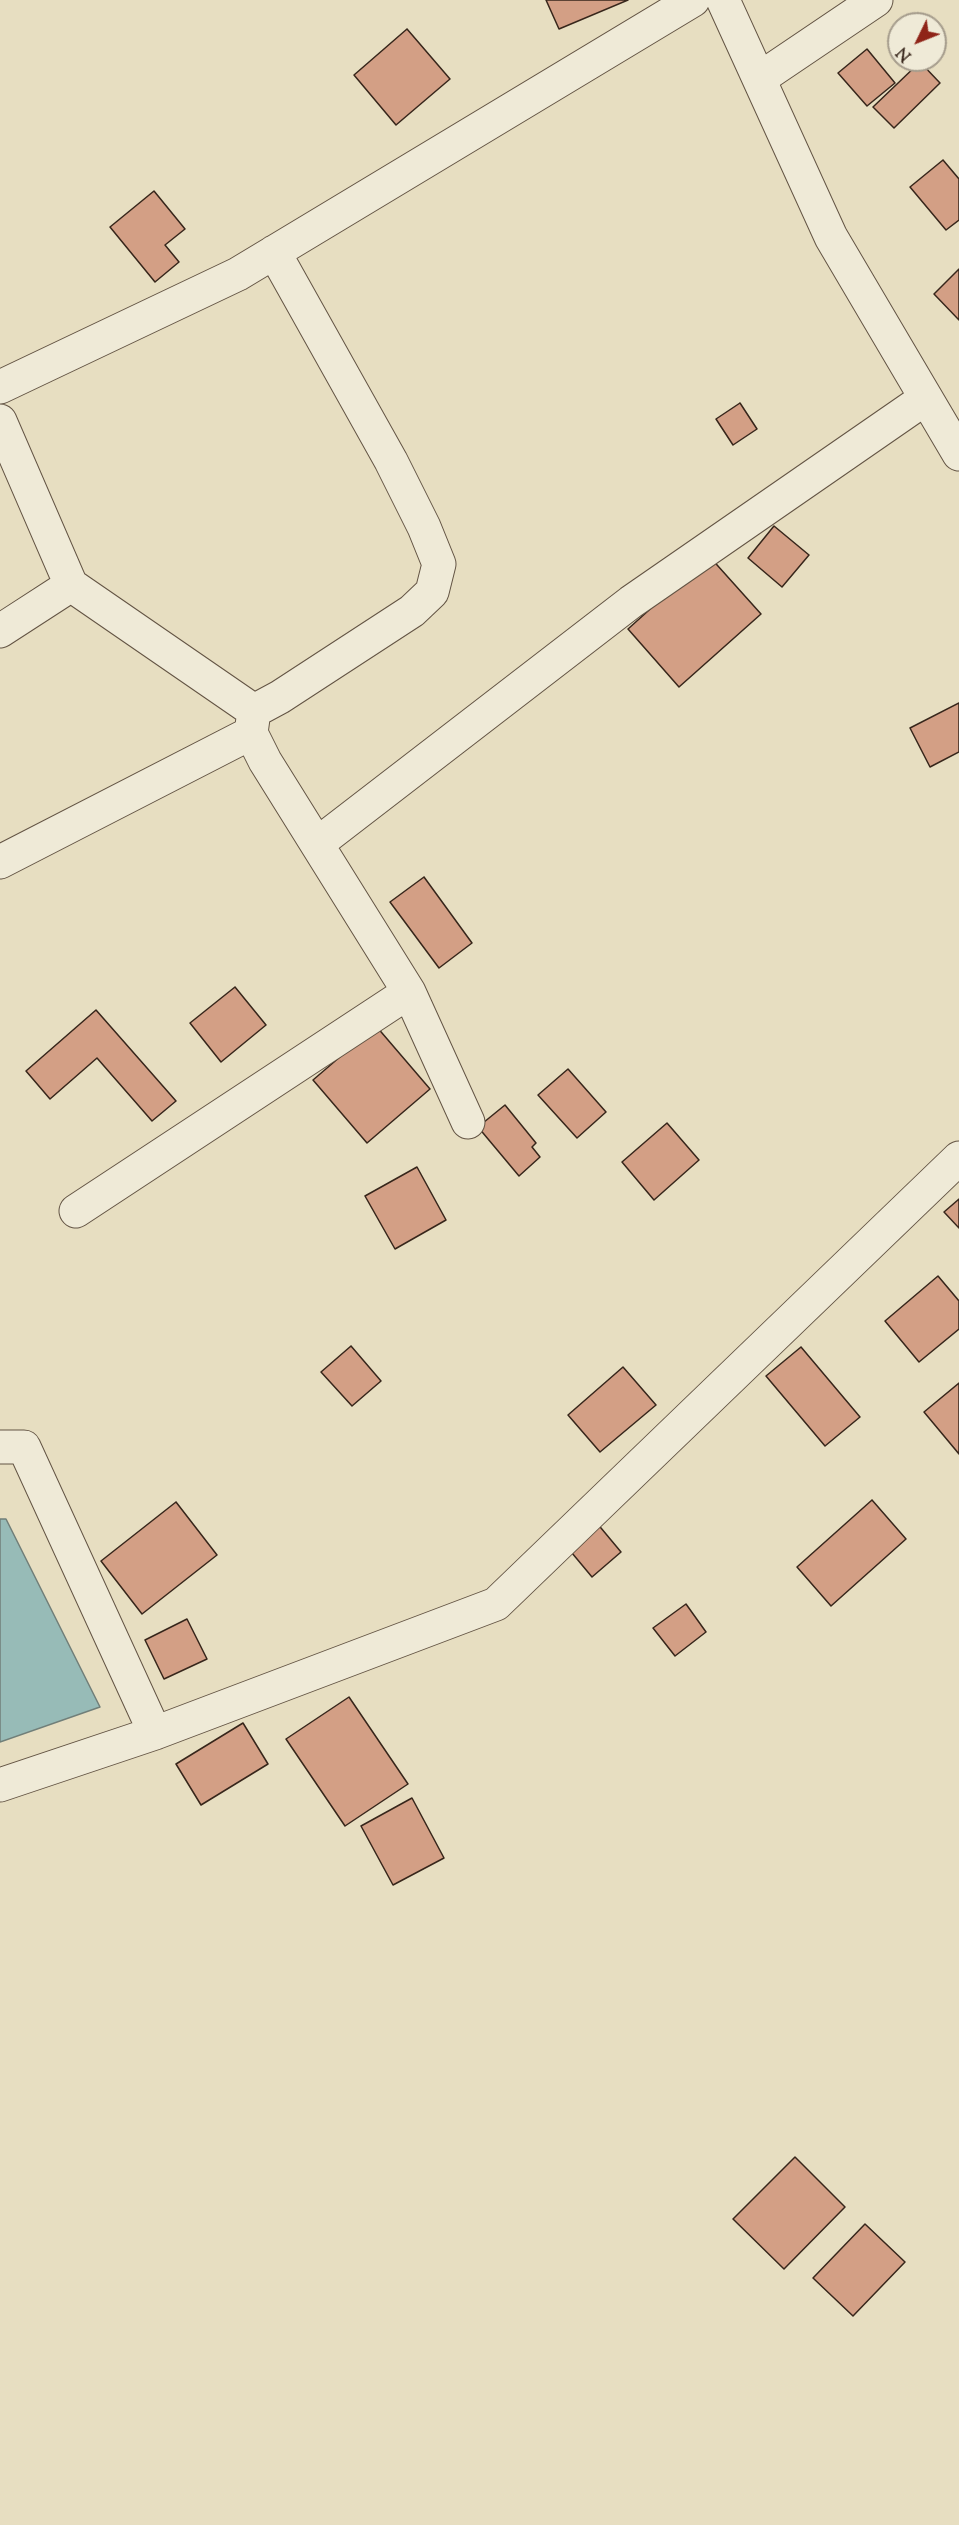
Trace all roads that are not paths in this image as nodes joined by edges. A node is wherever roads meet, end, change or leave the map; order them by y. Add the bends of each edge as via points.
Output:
1 (693, 0) edge
2 (723, 0) edge
3 (876, 0) edge
4 (759, 79) junction
5 (274, 252) junction
6 (0, 387) edge
7 (926, 398) junction
8 (0, 421) edge
9 (959, 454) edge
10 (71, 585) junction
11 (0, 631) edge
12 (253, 722) junction
13 (317, 844) junction
14 (0, 862) edge
15 (409, 992) junction
16 (468, 1122) dead end
17 (959, 1158) edge
18 (76, 1211) dead end
19 (0, 1447) edge
20 (155, 1732) junction
21 (0, 1785) edge

1 - 5 street
2 - 4 street
3 - 4 street
4 - 7 street via 831,237
5 - 6 street via 237,274
5 - 12 street via 391,461 439,564 432,592 412,611 280,697
7 - 9 street
7 - 13 street via 631,602
8 - 10 street
10 - 11 street
10 - 12 street
12 - 13 street via 265,761
12 - 14 street
13 - 15 street
15 - 16 street
15 - 18 street
17 - 20 street via 496,1604
19 - 20 street via 24,1447
20 - 21 street

